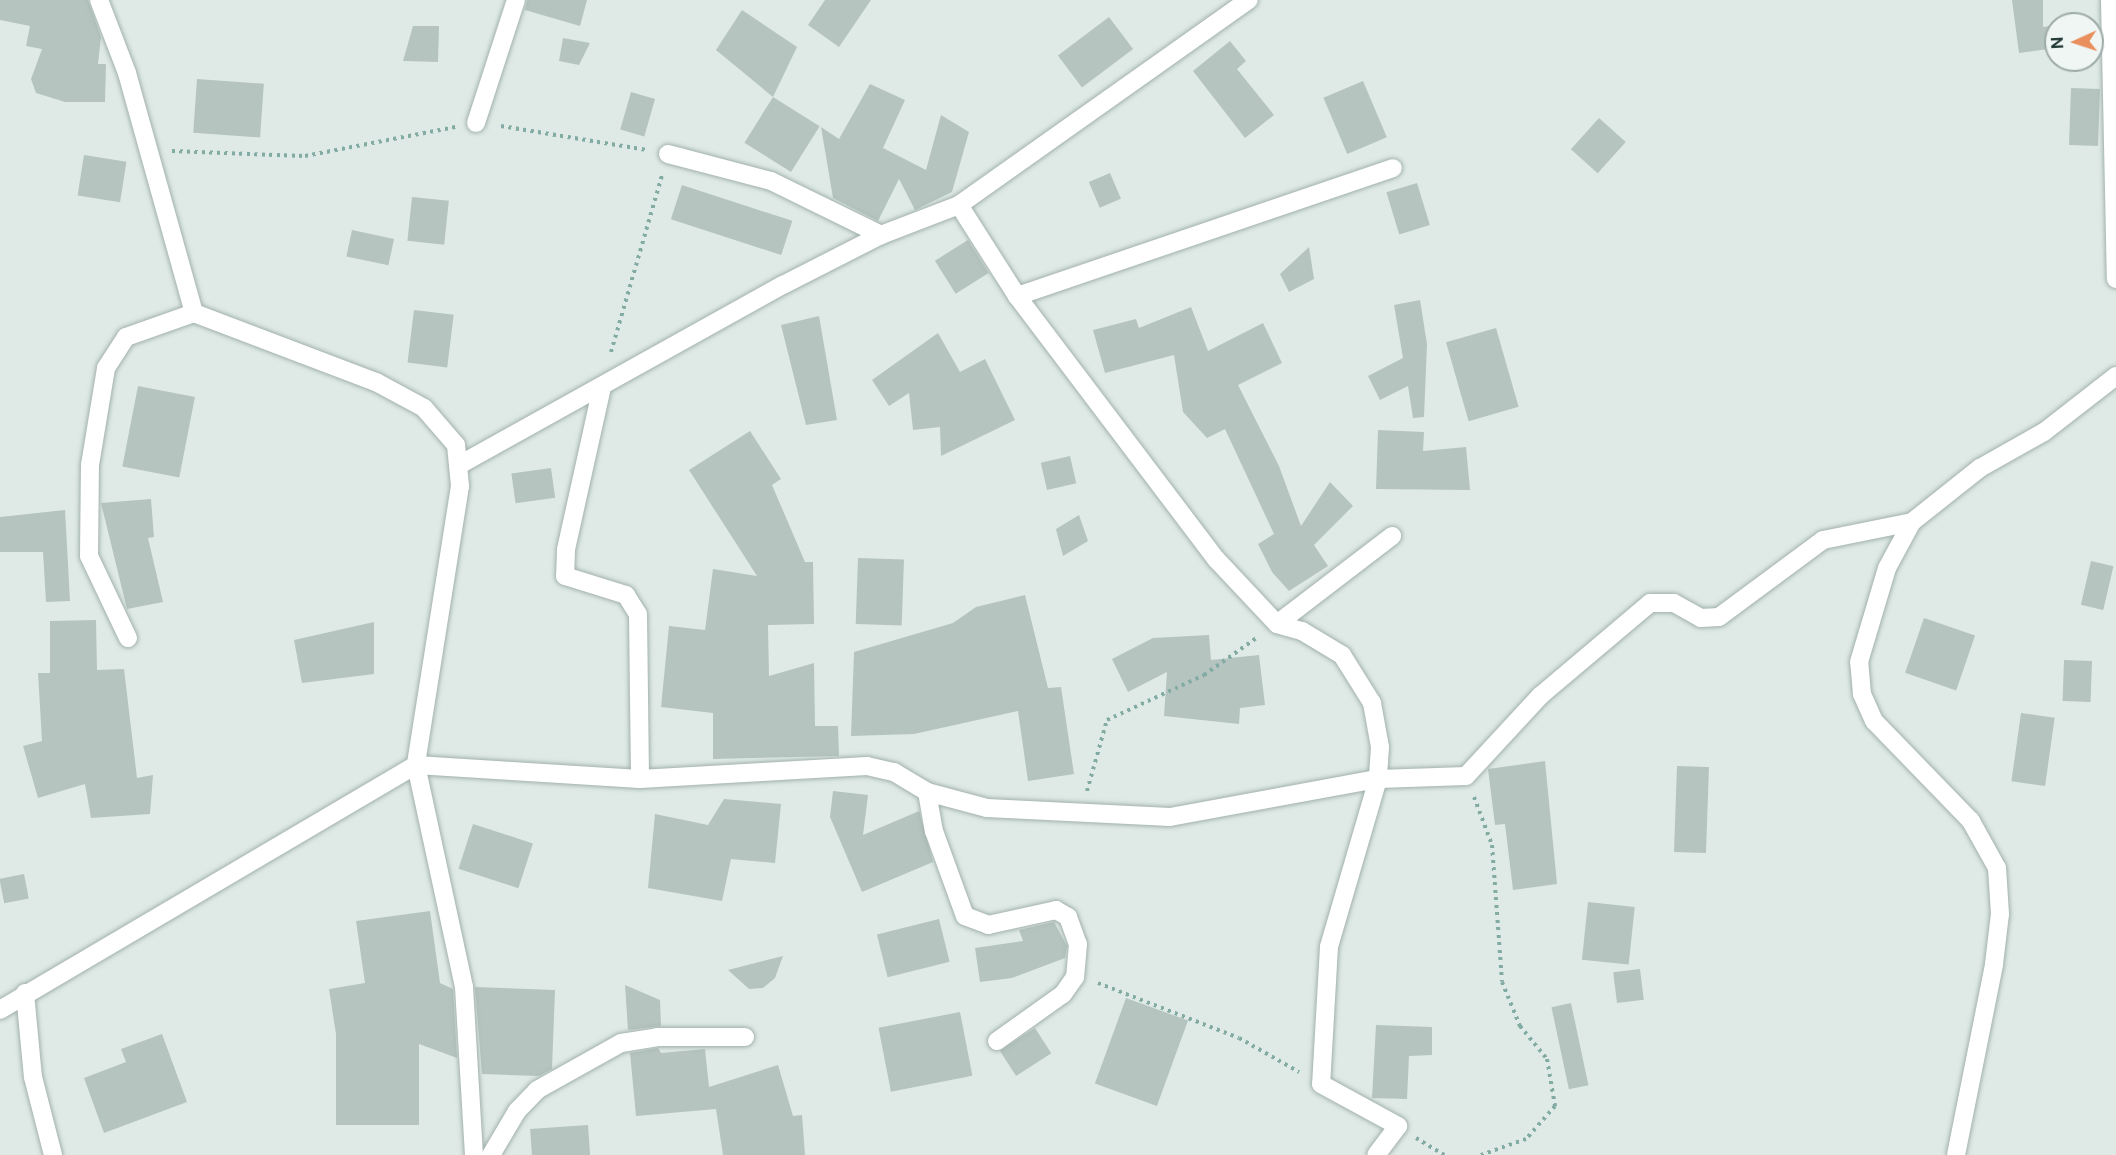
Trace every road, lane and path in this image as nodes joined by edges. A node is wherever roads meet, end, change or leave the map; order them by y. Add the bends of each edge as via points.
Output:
1 (99, 0) edge
2 (516, 0) edge
3 (1249, 0) edge
4 (2110, 0) edge
5 (476, 123) junction
6 (147, 150) junction
7 (668, 154) junction
8 (1394, 168) dead end
9 (959, 205) junction
10 (881, 235) junction
11 (2116, 279) edge
12 (1017, 296) junction
13 (194, 314) junction
14 (2116, 376) edge
15 (602, 387) junction
16 (461, 464) junction
17 (1912, 522) junction
18 (1392, 536) dead end
19 (1277, 624) junction
20 (128, 639) dead end
21 (416, 765) junction
22 (1466, 776) junction
23 (640, 779) junction
24 (1378, 779) junction
25 (927, 792) junction
26 (1081, 812) junction
27 (1075, 977) junction
28 (25, 993) junction
29 (0, 1010) edge
30 (745, 1037) dead end
31 (997, 1041) dead end
32 (1321, 1084) junction
33 (1398, 1126) junction
34 (53, 1155) edge
35 (474, 1155) edge
36 (491, 1155) edge
37 (1376, 1155) edge
38 (1444, 1155) edge
39 (1481, 1155) edge
40 (1956, 1155) edge

1 - 6 street
2 - 5 street
3 - 9 street
4 - 11 street
5 - 6 path via 305,156
5 - 7 path
6 - 13 street
7 - 10 street via 771,181
7 - 15 path
8 - 12 street
9 - 10 street
9 - 12 street
10 - 15 street
12 - 19 street via 1216,559
13 - 16 street via 376,382 424,408 456,444
13 - 20 street via 126,337 106,368 90,465 89,556
14 - 17 street via 2044,432 1971,474
15 - 16 street
15 - 23 street via 566,550 565,576 626,595 638,614
16 - 21 street via 440,638
17 - 22 street via 1823,540 1719,617 1701,618 1674,603 1650,603 1540,696
17 - 40 street via 1887,568 1859,662 1862,694 1874,721 1971,821 1997,868 2000,914 1994,964
18 - 19 street
19 - 24 street via 1302,631 1342,655 1372,703 1380,747
19 - 26 path via 1204,675 1107,720
21 - 23 street
21 - 28 street
21 - 35 street via 464,987
22 - 24 street
22 - 39 path via 1492,845 1502,982 1520,1026 1547,1059 1555,1106 1526,1139
23 - 25 street via 867,766 894,772
24 - 26 street via 1170,817
24 - 32 street via 1329,947
25 - 26 street via 987,808
25 - 27 street via 934,831 965,916 988,925 1049,910 1063,913 1077,944
27 - 31 street via 1063,994
27 - 32 path via 1135,993 1239,1038
28 - 29 street
28 - 34 street via 33,1077
30 - 36 street via 657,1037 621,1043 537,1090 518,1111
32 - 33 street
33 - 37 street
33 - 38 path

